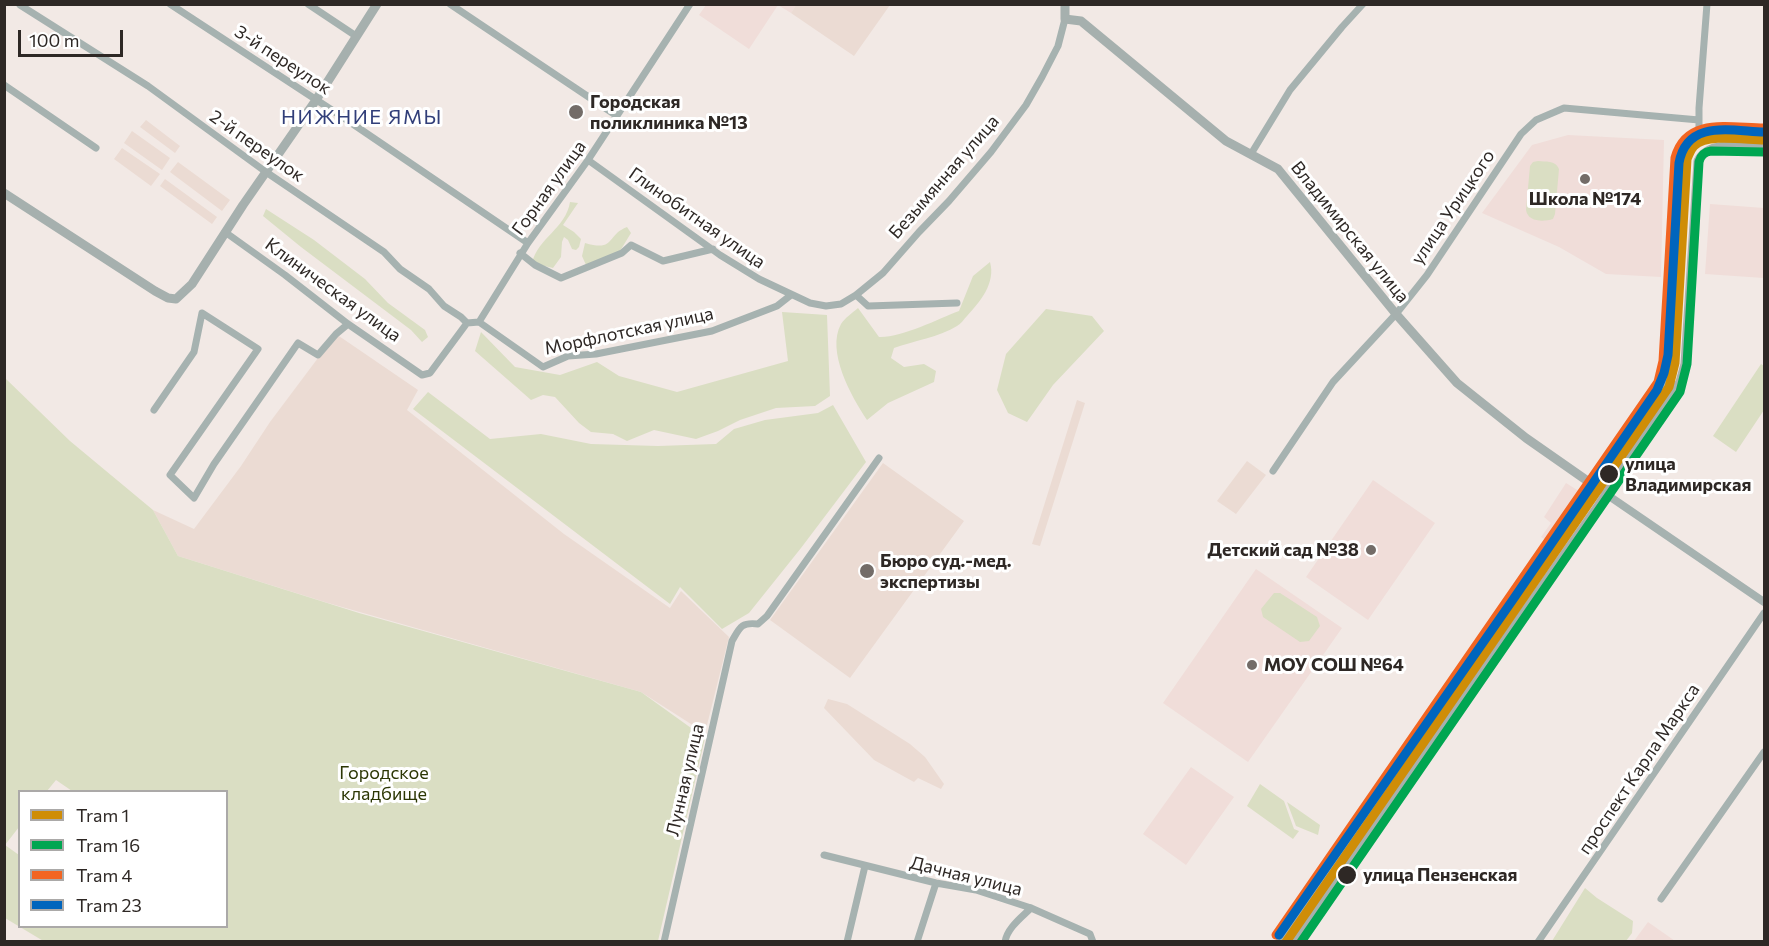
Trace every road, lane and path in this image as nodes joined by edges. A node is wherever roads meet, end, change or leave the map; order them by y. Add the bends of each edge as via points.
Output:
1 (170, 4) edge
2 (308, 4) edge
3 (377, 4) edge
4 (450, 4) edge
5 (690, 4) edge
6 (1065, 4) edge
7 (1363, 4) edge
8 (1707, 4) edge
9 (20, 5) edge
10 (1065, 19) junction
11 (356, 36) junction
12 (4, 85) edge
13 (316, 100) junction
14 (617, 116) junction
15 (1699, 120) junction
16 (1699, 136) junction
17 (1764, 137) edge
18 (96, 148) dead end
19 (1764, 148) edge
20 (1251, 154) junction
21 (1702, 154) junction
22 (588, 160) junction
23 (266, 172) junction
24 (4, 193) edge
25 (225, 232) junction
26 (528, 243) junction
27 (713, 249) junction
28 (520, 253) junction
29 (791, 295) junction
30 (856, 295) junction
31 (957, 303) dead end
32 (1396, 314) junction
33 (479, 322) junction
34 (467, 323) junction
35 (348, 324) junction
36 (154, 410) dead end
37 (879, 458) dead end
38 (1273, 471) dead end
39 (1596, 487) junction
40 (1606, 494) junction
41 (1764, 602) edge
42 (1764, 613) edge
43 (1764, 752) edge
44 (824, 855) dead end
45 (865, 866) junction
46 (936, 883) junction
47 (1661, 899) dead end
48 (1031, 908) junction
49 (664, 942) edge
50 (847, 942) edge
51 (917, 942) edge
52 (1005, 942) edge
53 (1093, 942) edge
54 (1280, 942) edge
55 (1294, 942) edge
56 (1539, 942) edge

1 - 13 street, 3-й переулок
2 - 11 street
3 - 11 main road
4 - 14 street
5 - 14 street, Горная улица
6 - 10 main road, Безымянная улица
7 - 20 street via 1290,90
8 - 15 street
9 - 23 street, 2-й переулок via 148,86
10 - 20 main road, Владимирская улица via 1082,21 1226,141
10 - 30 street, Безымянная улица via 1058,46 1042,77 991,152 883,273
11 - 13 main road
12 - 18 street
13 - 23 main road
13 - 26 street, 3-й переулок
14 - 22 street, Горная улица
15 - 16 street
15 - 32 street, улица Урицкого via 1564,108 1536,120 1521,134 1427,275
16 - 17 main road
16 - 21 main road
16 - 39 main road via 1689,145 1684,158 1672,370 1666,386
19 - 21 main road via 1721,147
20 - 32 main road, Владимирская улица via 1278,169
21 - 40 main road via 1698,161 1684,371
22 - 26 street, Горная улица
22 - 27 street, Глинобитная улица
23 - 25 main road
23 - 34 street, 2-й переулок via 384,252
24 - 25 main road via 168,298 176,299 192,284
25 - 35 street, Клиническая улица
26 - 28 street, Горная улица
27 - 28 street via 663,261 631,245 561,278
27 - 29 street, Глинобитная улица
28 - 33 street, Горная улица
29 - 30 street, Безымянная улица via 826,306 841,304
29 - 33 street, Морфлотская улица via 777,306 712,331 568,356 543,367
30 - 31 street via 868,306
32 - 38 street, улица Урицкого via 1333,382
32 - 39 main road, Владимирская улица via 1457,383
33 - 34 street
34 - 35 street, Клиническая улица via 430,373 422,375
35 - 36 street via 318,355 298,343 213,464 194,498 170,475 258,349 202,313 194,352
37 - 49 street, Лунная улица via 767,616 758,624 739,627 732,641
39 - 40 main road, Владимирская улица
39 - 54 main road
40 - 41 street
40 - 55 main road
42 - 56 street, проспект Карла Маркса
43 - 47 street
44 - 45 street, Дачная улица
45 - 46 street, Дачная улица
45 - 50 street
46 - 48 street, Дачная улица via 976,890
46 - 51 street
48 - 52 street via 1014,924
48 - 53 street, Дачная улица via 1090,934

